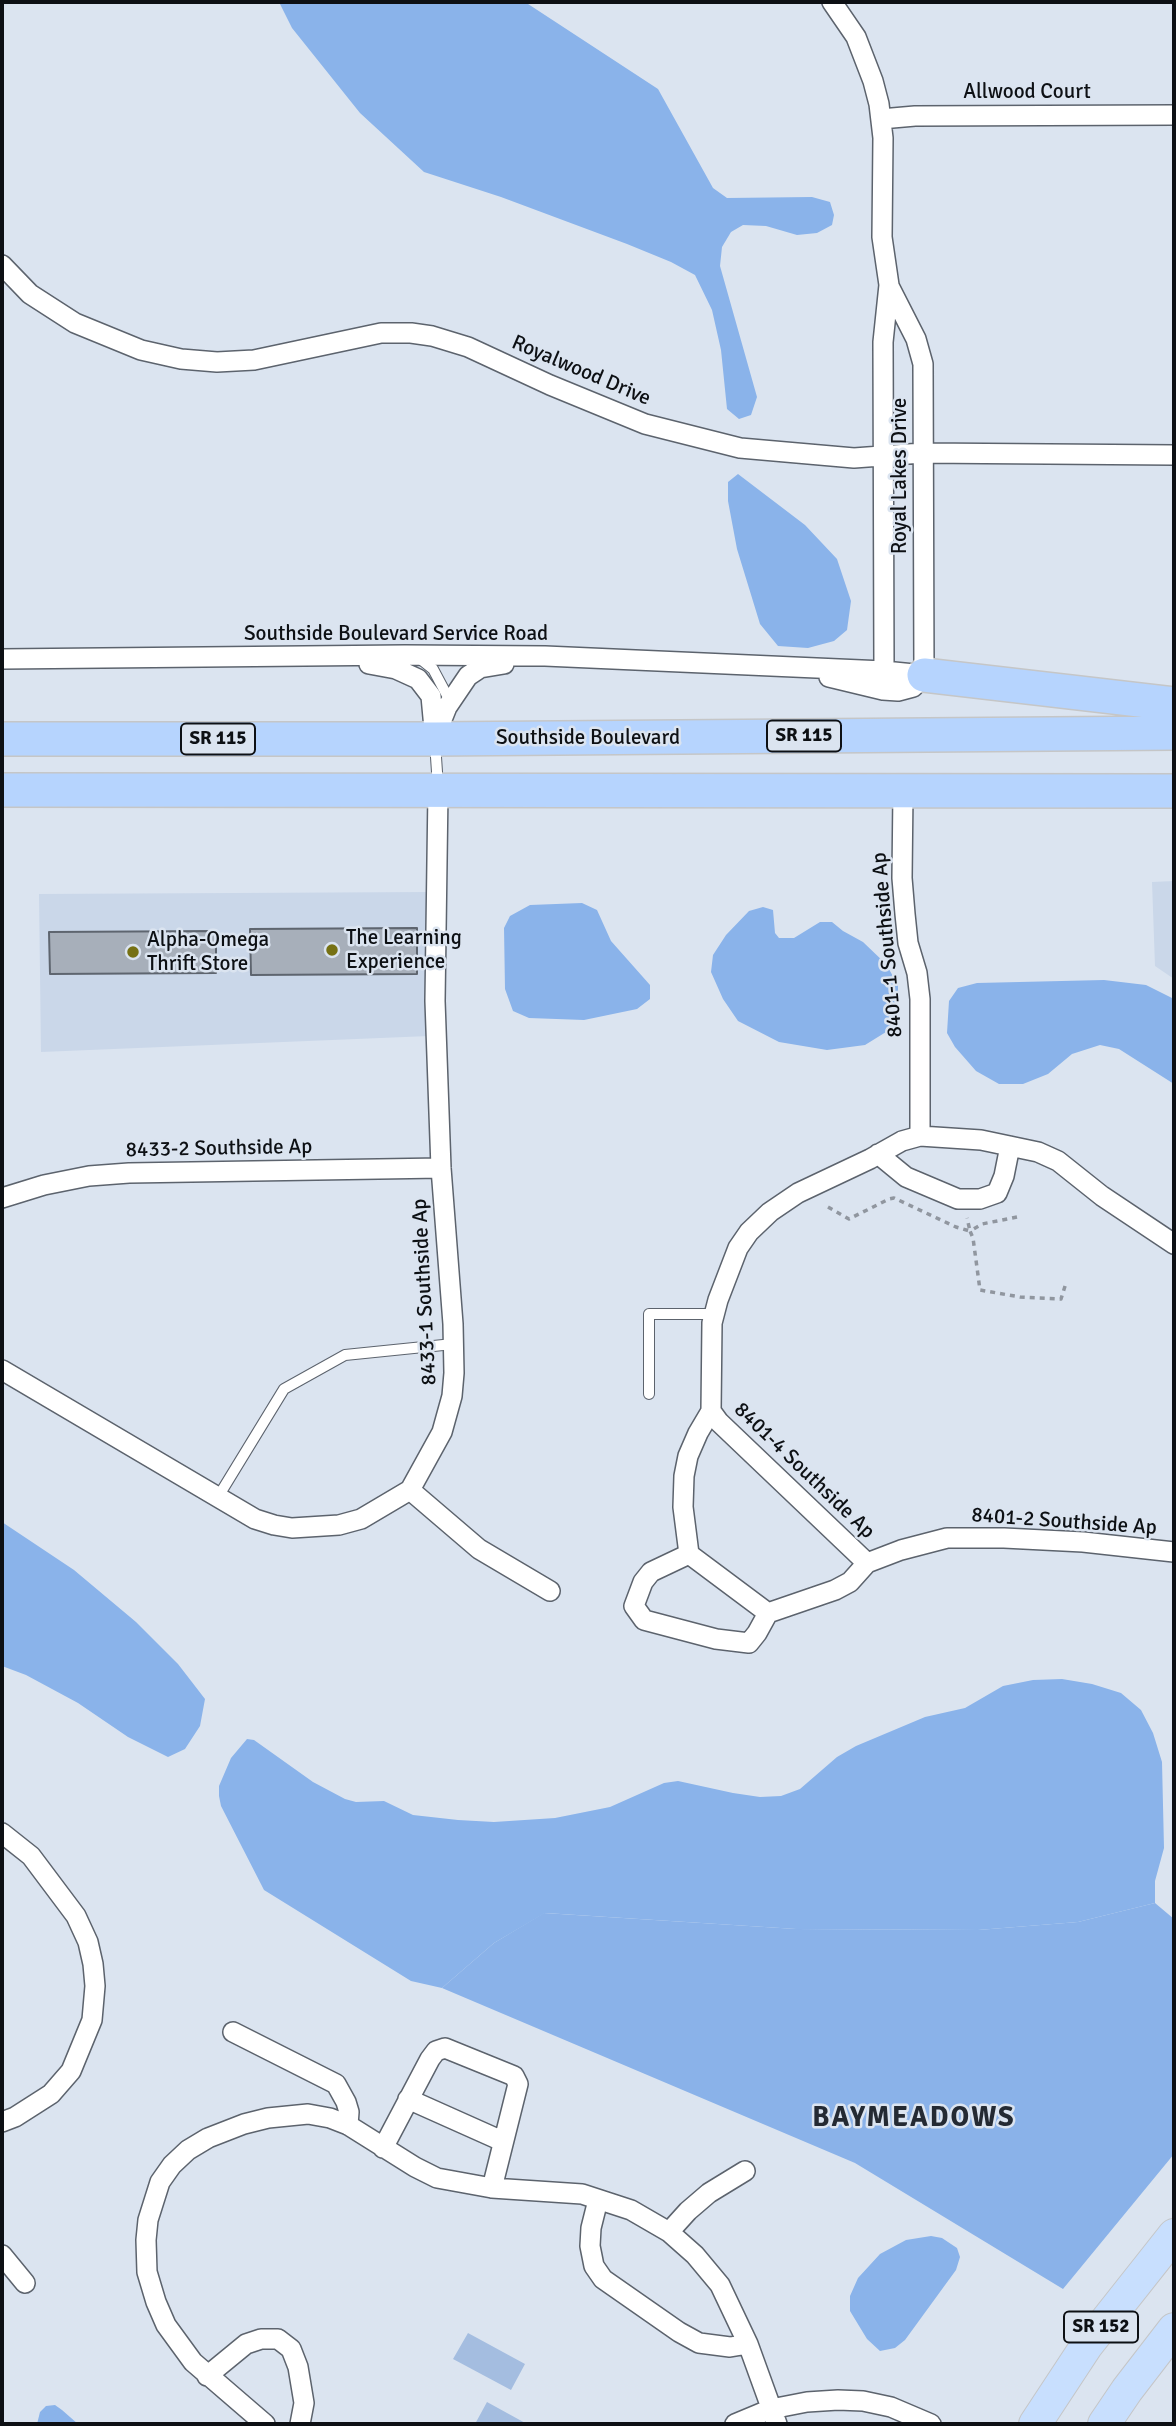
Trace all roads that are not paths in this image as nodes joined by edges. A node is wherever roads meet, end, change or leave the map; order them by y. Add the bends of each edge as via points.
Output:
1 (832, 2) edge
2 (1174, 115) edge
3 (881, 119) junction
4 (2, 265) edge
5 (889, 285) junction
6 (922, 453) junction
7 (1174, 455) edge
8 (883, 456) junction
9 (415, 655) junction
10 (327, 656) junction
11 (545, 656) junction
12 (2, 659) edge
13 (791, 667) junction
14 (884, 671) junction
15 (924, 675) junction
16 (451, 701) junction
17 (1174, 704) edge
18 (1174, 733) edge
19 (2, 739) edge
20 (435, 739) junction
21 (2, 790) edge
22 (438, 791) junction
23 (1174, 791) edge
24 (903, 792) junction
25 (1174, 799) edge
26 (920, 1136) junction
27 (1010, 1146) junction
28 (878, 1154) junction
29 (441, 1168) junction
30 (2, 1198) edge
31 (1174, 1244) edge
32 (715, 1314) junction
33 (453, 1344) junction
34 (2, 1370) edge
35 (649, 1394) dead end
36 (711, 1411) junction
37 (410, 1490) junction
38 (218, 1497) junction
39 (1174, 1552) edge
40 (689, 1554) junction
41 (867, 1563) junction
42 (550, 1591) dead end
43 (768, 1614) junction
44 (2, 1833) edge
45 (233, 2032) dead end
46 (408, 2099) junction
47 (2, 2122) edge
48 (348, 2125) junction
49 (502, 2141) junction
50 (383, 2148) junction
51 (745, 2171) dead end
52 (492, 2188) junction
53 (598, 2200) junction
54 (669, 2232) junction
55 (1174, 2235) edge
56 (2, 2255) edge
57 (25, 2283) dead end
58 (1174, 2329) edge
59 (748, 2344) junction
60 (207, 2376) junction
61 (774, 2416) edge
62 (265, 2424) edge
63 (300, 2424) edge
64 (735, 2424) edge
65 (931, 2424) edge
66 (1035, 2424) edge
67 (1104, 2424) edge

1 - 3 street, Royal Lakes Drive via 856,37 873,80
2 - 3 street, Allwood Court
3 - 5 street, Royal Lakes Drive via 882,237
4 - 8 street, Royalwood Drive via 30,294 75,323 141,350 181,359 254,360 381,333 432,336 468,347 645,424 711,442 774,452
5 - 6 street, Royal Lakes Drive via 916,339 922,364
5 - 8 street, Royal Lakes Drive via 883,342
6 - 7 street, Royalwood Drive
6 - 8 street, Royalwood Drive
6 - 15 street, Royal Lakes Drive
8 - 14 street, Royal Lakes Drive
9 - 10 street, Southside Boulevard Service Road
9 - 11 street, Southside Boulevard Service Road
9 - 16 lane via 433,669
10 - 12 street, Southside Boulevard Service Road
10 - 20 street via 396,669 418,679 431,696
11 - 13 street, Southside Boulevard Service Road
11 - 16 street via 480,668
13 - 14 street, Southside Boulevard Service Road
13 - 15 street, Southside Boulevard Service Road via 898,691 913,687
14 - 15 street, Southside Boulevard Service Road
15 - 17 highway
16 - 20 street
18 - 20 highway, Southside Boulevard / SR 115
19 - 20 highway, Southside Boulevard / SR 115
20 - 22 lane
21 - 22 highway
22 - 24 highway
22 - 29 street, 8433-1 Southside Ap via 435,1001
23 - 24 highway
23 - 25 lane
24 - 26 street, 8401-1 Southside Ap via 902,878 908,943 920,999
26 - 27 street
26 - 28 street
27 - 28 street via 997,1192 979,1199 958,1199 906,1177
27 - 31 street via 1058,1161
28 - 32 street via 769,1212 738,1248
29 - 30 street, 8433-2 Southside Ap via 129,1173 89,1176
29 - 33 street, 8433-1 Southside Ap
32 - 35 lane via 649,1314
32 - 36 street
33 - 37 street, 8433-1 Southside Ap via 448,1414
33 - 38 lane via 345,1355 284,1389
34 - 38 street
36 - 40 street via 688,1456 684,1476
36 - 41 street, 8401-4 Southside Ap
37 - 38 street via 361,1519 312,1528 255,1519
37 - 42 street via 479,1549
39 - 41 street, 8401-2 Southside Ap via 1083,1542 947,1538
40 - 43 street
40 - 43 street via 651,1572 643,1582 634,1605 644,1620 749,1643
41 - 43 street, 8401-2 Southside Ap via 850,1582 835,1590
44 - 47 street via 31,1856 76,1916 88,1942 95,1986 92,2020 71,2071 51,2094
45 - 48 street via 336,2084 349,2112
46 - 49 street
46 - 49 street via 436,2051 445,2048 514,2076 518,2084
46 - 50 street
48 - 50 street
48 - 60 street via 308,2113 244,2124 188,2150 160,2182 148,2220 148,2272 166,2325
49 - 52 street
50 - 52 street via 437,2178
51 - 54 street via 709,2193
52 - 53 street via 563,2191
53 - 54 street via 631,2210
53 - 59 street via 590,2246 594,2266 603,2279 699,2343
54 - 59 street via 720,2285
55 - 66 main road, SR 152 via 1087,2346
56 - 57 street
58 - 67 main road, SR 152
59 - 61 street
60 - 62 street
60 - 63 street via 246,2344 278,2339 291,2349 298,2367 304,2403
61 - 64 street
61 - 65 street via 807,2402 863,2401

